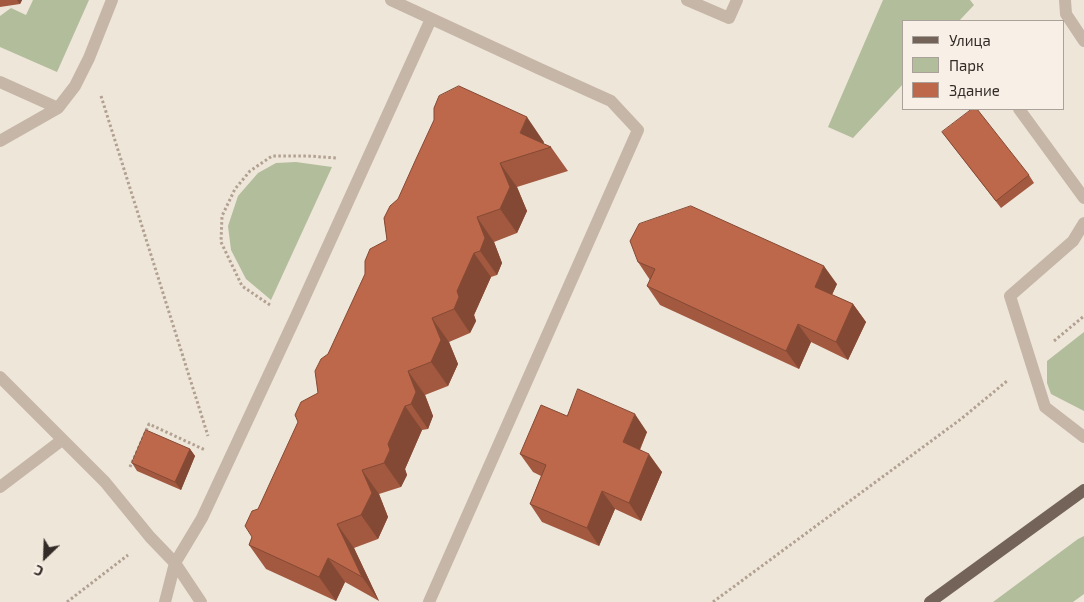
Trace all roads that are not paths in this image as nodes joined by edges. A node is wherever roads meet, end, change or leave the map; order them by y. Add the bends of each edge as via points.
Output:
1 (112, 0) edge
2 (391, 0) edge
3 (687, 0) edge
4 (737, 0) edge
5 (1065, 0) edge
6 (431, 19) junction
7 (1084, 41) edge
8 (0, 82) edge
9 (58, 108) junction
10 (1019, 110) edge
11 (0, 141) edge
12 (1084, 198) edge
13 (1084, 223) edge
14 (0, 377) edge
15 (1084, 437) edge
16 (62, 440) junction
17 (0, 486) edge
18 (1084, 490) edge
19 (1078, 498) edge
20 (174, 563) junction
21 (166, 602) edge
22 (202, 602) edge
23 (429, 602) edge
24 (930, 602) edge

1 - 9 lane via 89,58 75,86
2 - 6 lane
3 - 4 lane via 729,18
5 - 7 lane via 1066,14
6 - 20 lane via 202,518
6 - 23 lane via 611,101 638,130
8 - 9 lane
9 - 11 lane
10 - 12 lane
13 - 15 lane via 1073,241 1010,296 1045,407
14 - 16 lane
16 - 17 lane
16 - 20 lane via 105,482
18 - 19 main road
19 - 24 main road
20 - 21 lane
20 - 22 lane

